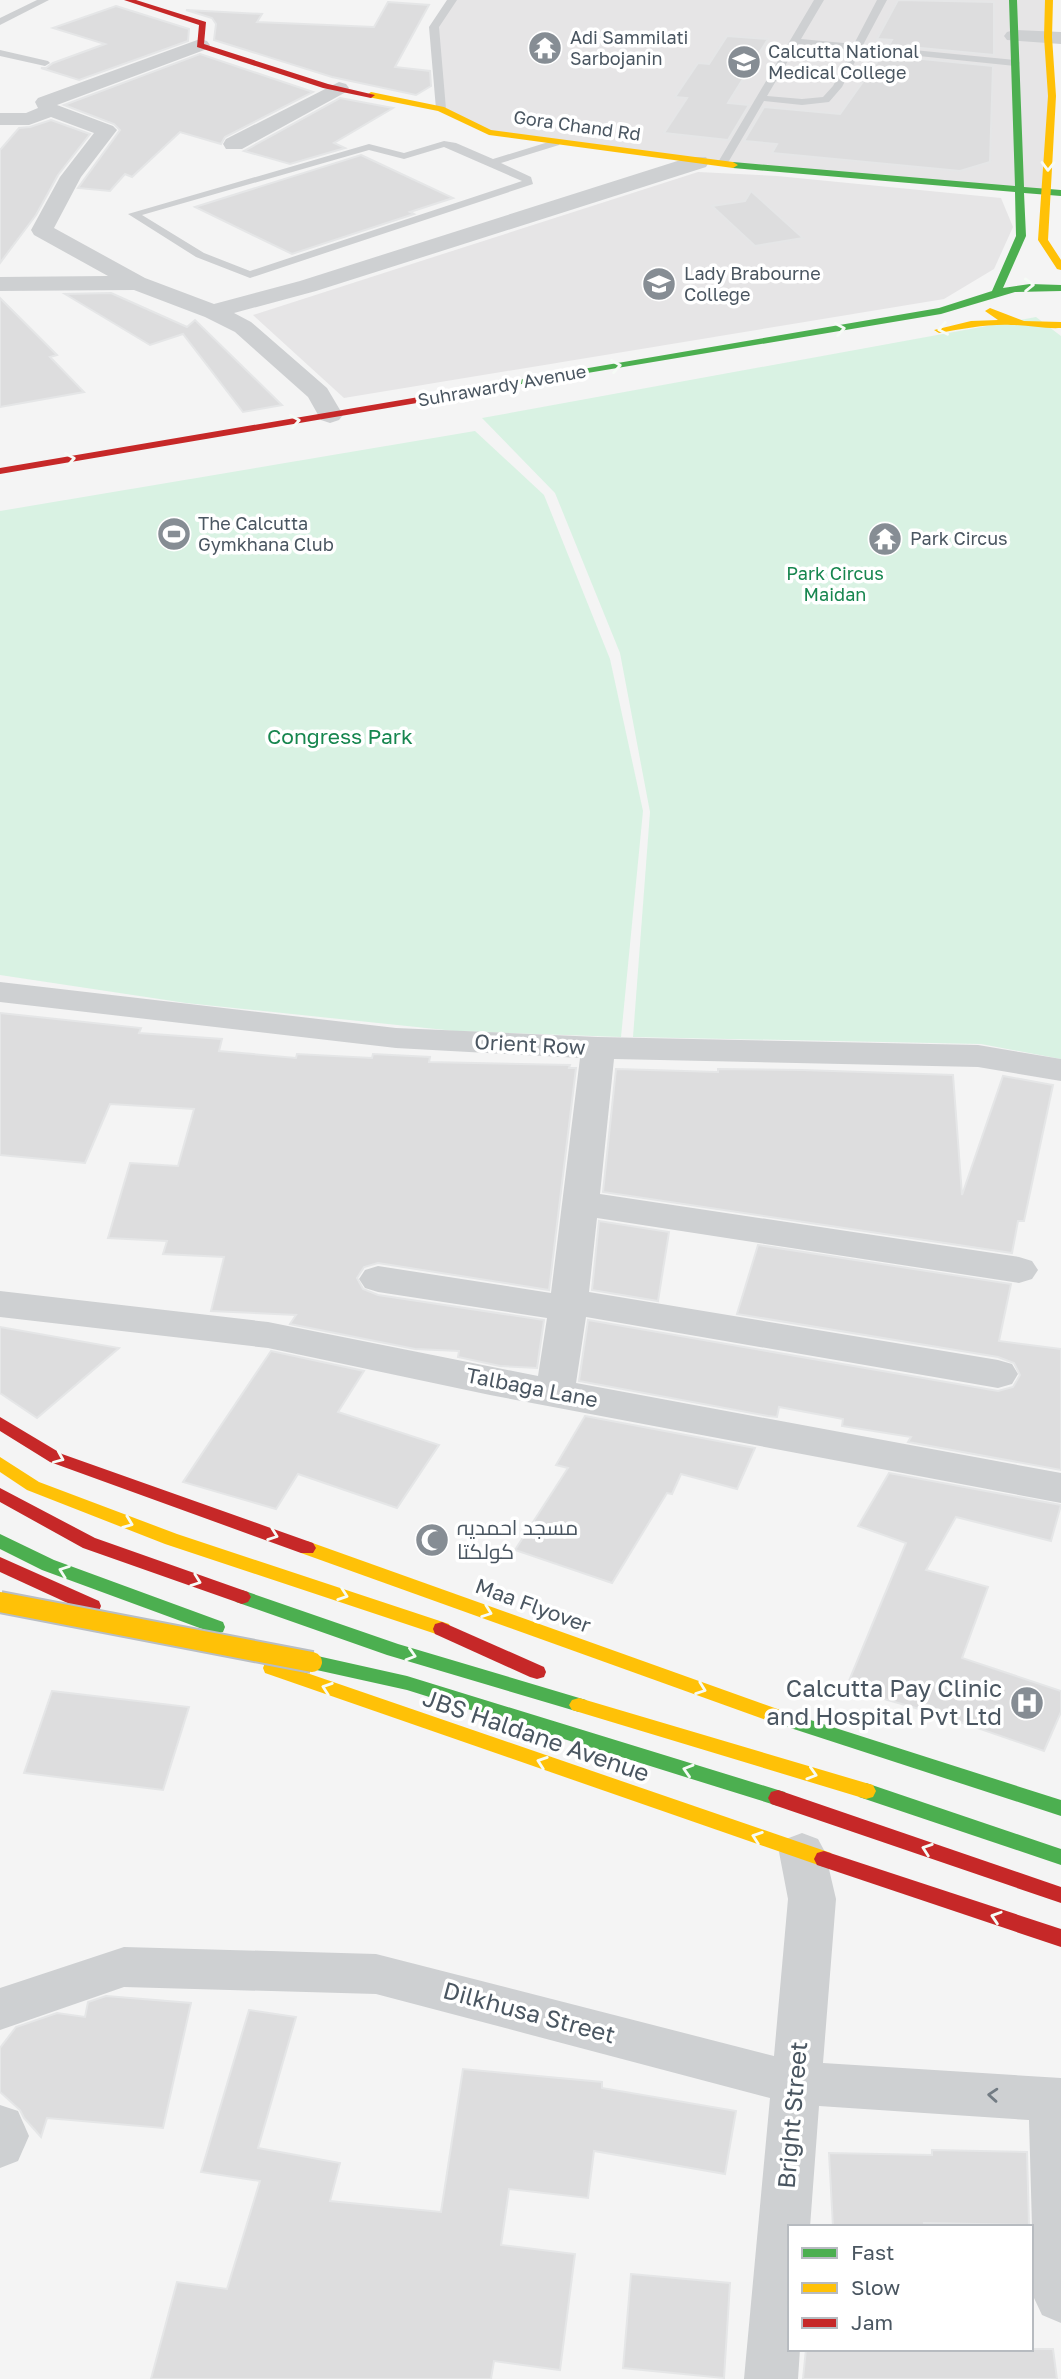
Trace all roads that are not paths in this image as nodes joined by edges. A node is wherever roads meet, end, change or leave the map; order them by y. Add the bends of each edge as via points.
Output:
1 (44, 0) edge
2 (128, 0) edge
3 (452, 0) edge
4 (819, 0) edge
5 (882, 0) edge
6 (1013, 0) edge
7 (1049, 0) edge
8 (0, 22) edge
9 (1014, 36) junction
10 (1054, 38) edge
11 (794, 41) junction
12 (200, 45) junction
13 (858, 47) junction
14 (0, 53) edge
15 (1015, 63) junction
16 (44, 64) dead end
17 (339, 88) junction
18 (761, 98) junction
19 (441, 109) junction
20 (50, 110) junction
21 (0, 119) edge
22 (1055, 136) edge
23 (555, 143) junction
24 (234, 144) dead end
25 (492, 162) junction
26 (698, 162) junction
27 (722, 164) junction
28 (1019, 189) junction
29 (1054, 192) edge
30 (1061, 267) edge
31 (137, 283) junction
32 (0, 284) edge
33 (1061, 288) edge
34 (994, 292) junction
35 (213, 312) junction
36 (1010, 322) junction
37 (1027, 325) junction
38 (1061, 325) edge
39 (1061, 331) edge
40 (920, 333) dead end
41 (330, 415) junction
42 (1, 470) edge
43 (0, 992) edge
44 (598, 1048) junction
45 (1061, 1070) edge
46 (580, 1203) junction
47 (1019, 1270) dead end
48 (379, 1279) dead end
49 (0, 1304) edge
50 (568, 1304) junction
51 (998, 1374) dead end
52 (555, 1393) junction
53 (0, 1423) edge
54 (16, 1436) junction
55 (0, 1447) edge
56 (0, 1463) edge
57 (1061, 1488) edge
58 (0, 1494) edge
59 (0, 1541) edge
60 (0, 1564) edge
61 (0, 1602) edge
62 (312, 1662) junction
63 (653, 1727) junction
64 (1061, 1808) edge
65 (802, 1852) junction
66 (1061, 1857) edge
67 (1061, 1895) edge
68 (1061, 1938) edge
69 (0, 2009) edge
70 (796, 2083) junction
71 (1057, 2099) edge
72 (0, 2127) edge
73 (0, 2145) edge
74 (1061, 2298) edge
75 (771, 2379) edge

1 - 8 lane
2 - 12 main road via 203,24
3 - 19 lane via 434,27
4 - 11 lane
5 - 13 lane
6 - 9 main road
7 - 10 main road
9 - 10 street
9 - 15 main road
10 - 22 main road
11 - 13 lane
11 - 18 lane
12 - 17 main road, Gora Chand Rd
12 - 20 street via 44,102
13 - 15 lane
13 - 18 lane via 826,100
14 - 16 lane
15 - 28 main road
17 - 19 main road, Gora Chand Rd
17 - 24 street
18 - 27 lane
19 - 23 main road, Gora Chand Rd via 489,132
20 - 21 street via 29,119
20 - 31 street via 106,130 101,143 58,196 42,230
22 -> 29 main road
23 - 25 lane
23 - 26 main road, Gora Chand Rd
25 - 25 lane via 452,145 404,156 369,147 133,214 200,255 250,275 528,182
26 - 27 main road, Gora Chand Rd
26 - 35 street
27 - 28 main road, Gora Chand Rd
28 - 29 main road, Gora Chand Rd
28 - 34 main road via 1021,236
29 - 30 main road via 1043,240
31 - 32 street
31 - 35 street
34 -> 33 main road, Suhrawardy Avenue via 1028,284
34 - 36 main road via 986,301 988,310
41 -> 34 main road, Suhrawardy Avenue via 942,311
35 - 41 street via 243,327 317,393
36 - 37 main road
36 -> 40 main road
37 - 38 main road
37 - 39 main road
42 -> 41 main road, Suhrawardy Avenue
43 - 44 street, Orient Row via 396,1038
44 - 45 street, Orient Row via 978,1056
44 - 46 street
46 - 47 street
46 - 50 street
48 - 50 street
49 - 52 street, Talbaga Lane via 268,1335
50 - 51 street
50 - 52 street
52 - 57 street, Talbaga Lane
53 - 54 main road, Maa Flyover
54 - 55 main road
54 -> 64 main road, Maa Flyover via 56,1458 831,1736
56 -> 63 main road via 33,1486 171,1539 448,1631
58 -> 63 main road via 89,1543 251,1601 394,1650
62 -> 59 main road, bridge via 48,1565
65 -> 60 main road, JBS Haldane Avenue via 76,1600
61 - 62 main road, bridge
67 -> 62 main road via 803,1806 474,1703
63 -> 66 main road via 856,1788
68 -> 65 main road, JBS Haldane Avenue
65 - 70 street, Bright Street via 812,1899
69 - 70 street, Dilkhusa Street via 124,1967 376,1974
71 -> 70 street, Dilkhusa Street
70 - 75 street, Bright Street
71 - 74 street
72 - 73 street via 4,2136

